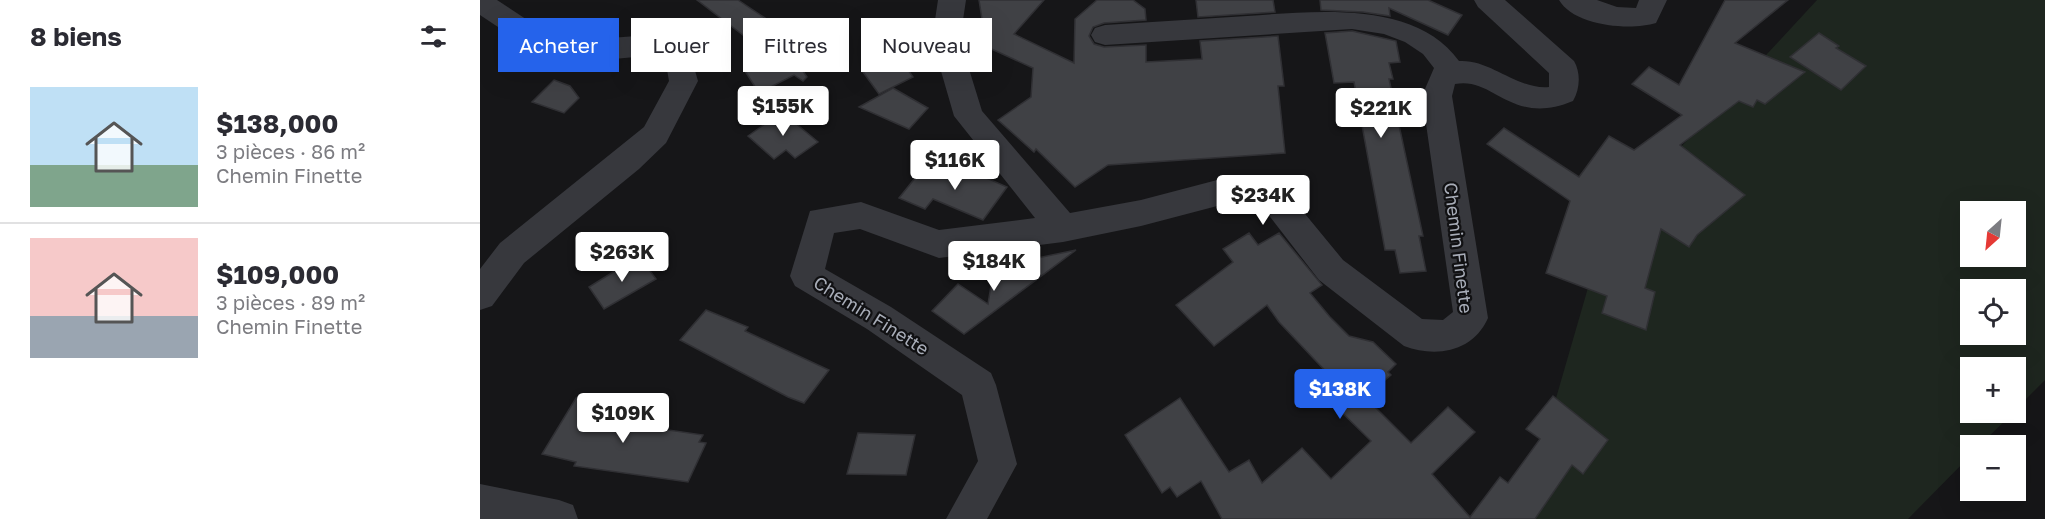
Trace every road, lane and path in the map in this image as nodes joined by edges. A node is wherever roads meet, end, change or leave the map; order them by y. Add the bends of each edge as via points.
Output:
1 (952, 0) edge
2 (1488, 0) edge
3 (1573, 0) edge
4 (1653, 0) edge
5 (480, 2) edge
6 (1105, 35) dead end
7 (1452, 74) junction
8 (1063, 228) junction
9 (480, 295) edge
10 (480, 503) edge
11 (559, 519) edge
12 (965, 519) edge

1 - 8 street via 946,40 969,116
2 - 7 street via 1564,69 1563,93 1551,100 1532,98 1466,72
3 - 4 street via 1628,20 1646,16
5 - 9 street via 531,36 568,52 650,45 679,58 684,81 655,135 512,254
6 - 7 street via 1352,20 1383,23 1408,31 1434,47
7 - 8 street, Chemin Finette via 1443,76 1437,96 1471,318 1450,336 1416,335 1331,270 1276,201 1221,192
8 - 12 street, Chemin Finette via 939,244 861,215 821,221 807,276 879,318 978,385 998,464
10 - 11 street

